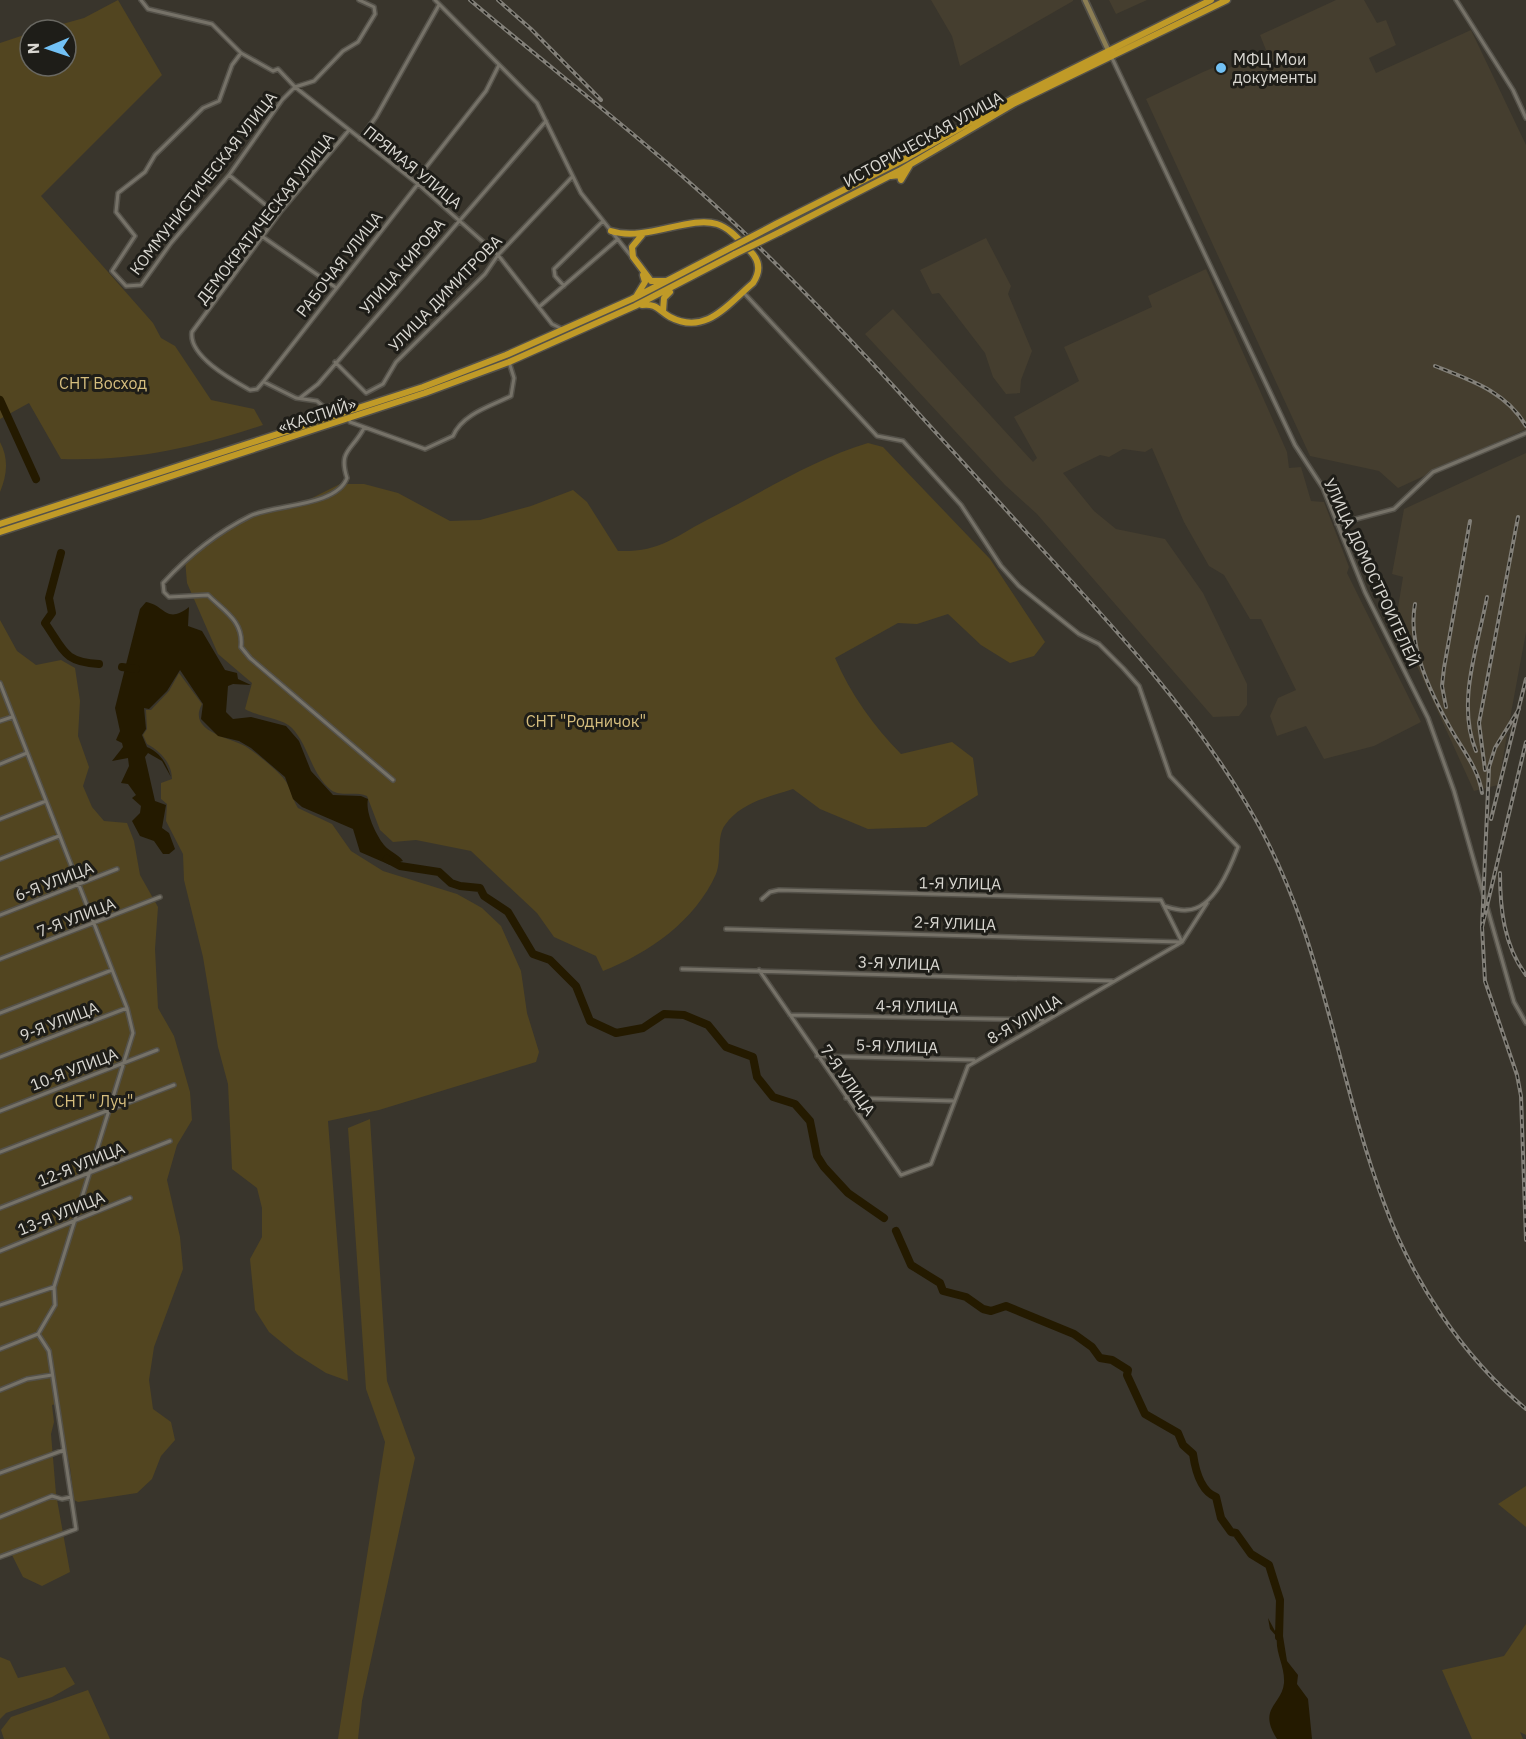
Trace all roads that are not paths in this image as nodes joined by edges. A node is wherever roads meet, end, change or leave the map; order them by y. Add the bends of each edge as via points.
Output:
1 (141, 0) edge
2 (359, 0) edge
3 (435, 0) edge
4 (1085, 0) edge
5 (1211, 0) edge
6 (1227, 0) edge
7 (1456, 0) edge
8 (440, 5) junction
9 (241, 53) junction
10 (1110, 53) junction
11 (499, 64) junction
12 (295, 87) junction
13 (1526, 118) edge
14 (546, 121) junction
15 (349, 130) junction
16 (360, 139) junction
17 (229, 175) junction
18 (572, 177) junction
19 (418, 184) junction
20 (281, 211) junction
21 (458, 219) junction
22 (603, 221) junction
23 (611, 231) junction
24 (645, 233) junction
25 (263, 237) junction
26 (618, 239) junction
27 (498, 255) junction
28 (633, 258) junction
29 (640, 269) junction
30 (675, 279) junction
31 (683, 282) junction
32 (564, 286) junction
33 (335, 287) junction
34 (743, 292) junction
35 (632, 299) junction
36 (635, 306) junction
37 (539, 307) junction
38 (663, 312) junction
39 (552, 324) junction
40 (563, 330) junction
41 (547, 336) junction
42 (335, 362) junction
43 (509, 362) junction
44 (264, 381) junction
45 (300, 398) junction
46 (345, 419) junction
47 (364, 428) junction
48 (1526, 433) edge
49 (0, 524) edge
50 (1337, 524) junction
51 (0, 532) edge
52 (0, 683) edge
53 (13, 716) junction
54 (0, 721) edge
55 (27, 753) junction
56 (0, 764) edge
57 (393, 780) dead end
58 (46, 801) junction
59 (0, 819) edge
60 (59, 836) junction
61 (0, 859) edge
62 (117, 869) dead end
63 (79, 885) junction
64 (160, 897) dead end
65 (762, 899) dead end
66 (1209, 901) junction
67 (1164, 906) junction
68 (0, 915) edge
69 (94, 922) junction
70 (726, 929) dead end
71 (1182, 942) junction
72 (0, 959) edge
73 (682, 969) dead end
74 (112, 970) junction
75 (759, 970) junction
76 (1115, 981) junction
77 (127, 1008) junction
78 (0, 1013) edge
79 (790, 1015) junction
80 (1045, 1020) junction
81 (1526, 1023) edge
82 (157, 1050) dead end
83 (0, 1056) edge
84 (817, 1056) junction
85 (975, 1060) junction
86 (124, 1063) junction
87 (174, 1085) dead end
88 (846, 1098) junction
89 (953, 1101) junction
90 (0, 1111) edge
91 (107, 1112) junction
92 (170, 1141) dead end
93 (0, 1152) edge
94 (931, 1164) joint
95 (88, 1174) junction
96 (130, 1198) dead end
97 (0, 1208) edge
98 (74, 1222) junction
99 (0, 1251) edge
100 (54, 1287) junction
101 (0, 1305) edge
102 (38, 1334) junction
103 (0, 1349) edge
104 (52, 1375) junction
105 (0, 1390) edge
106 (64, 1450) junction
107 (0, 1473) edge
108 (72, 1496) junction
109 (0, 1517) edge
110 (0, 1557) edge

1 - 9 street, ПРЯМАЯ УЛИЦА via 148,9 212,24
2 - 12 street, КОММУНИСТИЧЕСКАЯ УЛИЦА via 374,7 375,14 358,42 343,51 314,81
3 - 8 street
4 - 10 main road
5 - 10 highway, ИСТОРИЧЕСКАЯ УЛИЦА
6 - 10 highway, ИСТОРИЧЕСКАЯ УЛИЦА
7 - 13 street via 1513,90
8 - 11 street
8 - 16 street, ДЕМОКРАТИЧЕСКАЯ УЛИЦА
9 - 12 street, ПРЯМАЯ УЛИЦА via 273,71 278,69
9 - 17 street, КОММУНИСТИЧЕСКАЯ УЛИЦА via 232,65 219,101 203,108 155,155 145,172 118,193 116,212 135,236 114,264 112,271 119,280 126,286 141,285
10 - 30 highway, ИСТОРИЧЕСКАЯ УЛИЦА, bridge via 1012,99
10 - 31 highway, ИСТОРИЧЕСКАЯ УЛИЦА, bridge via 887,177
10 - 50 street, УЛИЦА ДОМОСТРОИТЕЛЕЙ via 1295,445 1323,488
11 - 14 street via 537,103
11 - 19 street, РАБОЧАЯ УЛИЦА via 486,91 420,175
12 - 15 street, ПРЯМАЯ УЛИЦА
12 - 17 street, КОММУНИСТИЧЕСКАЯ УЛИЦА
14 - 18 street
14 - 21 street, УЛИЦА КИРОВА
15 - 16 street, ПРЯМАЯ УЛИЦА
15 - 20 street, ДЕМОКРАТИЧЕСКАЯ УЛИЦА
16 - 19 street, ПРЯМАЯ УЛИЦА
17 - 20 street via 267,206
18 - 22 street
18 - 27 street, УЛИЦА ДИМИТРОВА
19 - 21 street, ПРЯМАЯ УЛИЦА
19 - 33 street, РАБОЧАЯ УЛИЦА
20 - 25 street, ДЕМОКРАТИЧЕСКАЯ УЛИЦА
21 - 27 street, ПРЯМАЯ УЛИЦА
21 - 42 street, УЛИЦА КИРОВА
22 - 23 street
22 - 32 street via 554,269
23 - 24 highway via 623,235
23 - 26 street
24 - 28 highway via 632,247
24 - 34 highway via 703,223 723,227 758,262 757,277
25 - 33 street
25 - 44 street, ДЕМОКРАТИЧЕСКАЯ УЛИЦА via 200,321 191,339 195,349 219,373 250,390
26 - 28 street
26 - 32 street
27 - 37 street, ПРЯМАЯ УЛИЦА
27 - 42 street, УЛИЦА ДИМИТРОВА via 485,274 396,362 383,384 366,393
28 - 29 highway
29 - 30 highway via 651,281
29 - 35 highway via 645,282
30 - 35 highway, ИСТОРИЧЕСКАЯ УЛИЦА
31 - 36 highway, ИСТОРИЧЕСКАЯ УЛИЦА
31 - 38 highway via 664,298
32 - 37 street
33 - 44 street, РАБОЧАЯ УЛИЦА
34 - 38 highway via 705,323 683,323
34 - 66 street via 877,436 903,441 961,505 1019,586 1079,634 1099,644 1139,686 1170,776 1238,847
35 - 40 highway, «КАСПИЙ»
36 - 38 highway via 651,304
36 - 43 highway, «КАСПИЙ»
37 - 39 street, ПРЯМАЯ УЛИЦА
39 - 40 street
39 - 41 street
40 - 41 highway, «КАСПИЙ»
41 - 46 highway, «КАСПИЙ»
42 - 45 street, УЛИЦА КИРОВА via 318,384
43 - 46 highway, «КАСПИЙ»
43 - 47 street via 514,378 511,396 458,424 453,436 424,449
44 - 45 street
45 - 46 street via 332,406
46 - 47 street
46 - 49 highway, «КАСПИЙ»
46 - 51 highway, «КАСПИЙ»
47 - 57 street via 344,454 346,478 338,490 253,514 219,534 163,583 168,597 208,595 240,627 241,646 250,658
48 - 50 street via 1433,472 1394,508
50 - 81 street, УЛИЦА ДОМОСТРОИТЕЛЕЙ via 1365,592 1428,718 1454,791 1514,1002
52 - 53 street
53 - 54 street
53 - 55 street
55 - 56 street
55 - 58 street
58 - 59 street
58 - 60 street
60 - 61 street
60 - 63 street
62 - 63 street, 6-Я УЛИЦА
63 - 68 street, 6-Я УЛИЦА
63 - 69 street
64 - 69 street, 7-Я УЛИЦА
65 - 67 street, 1-Я УЛИЦА via 779,891 1161,900
66 - 67 street via 1187,910
66 - 71 street
67 - 71 street
69 - 72 street, 7-Я УЛИЦА
69 - 74 street
70 - 71 street, 2-Я УЛИЦА
71 - 76 street, 8-Я УЛИЦА
73 - 75 street, 3-Я УЛИЦА
74 - 77 street
74 - 78 street
75 - 76 street, 3-Я УЛИЦА
75 - 79 street, 7-Я УЛИЦА
76 - 80 street, 8-Я УЛИЦА
77 - 83 street, 9-Я УЛИЦА
77 - 86 street via 133,1033
79 - 80 street, 4-Я УЛИЦА
79 - 84 street, 7-Я УЛИЦА
80 - 85 street, 8-Я УЛИЦА
82 - 86 street, 10-Я УЛИЦА
84 - 85 street, 5-Я УЛИЦА
84 - 88 street, 7-Я УЛИЦА
85 - 89 street, 8-Я УЛИЦА via 968,1066
86 - 90 street, 10-Я УЛИЦА
86 - 91 street
87 - 91 street
88 - 89 street
88 - 94 street, 7-Я УЛИЦА via 901,1175
89 - 94 street, 8-Я УЛИЦА
91 - 93 street
91 - 95 street
92 - 95 street, 12-Я УЛИЦА
95 - 97 street, 12-Я УЛИЦА
95 - 98 street
96 - 98 street, 13-Я УЛИЦА
98 - 99 street, 13-Я УЛИЦА
98 - 100 street
100 - 101 street
100 - 102 street via 55,1305
102 - 103 street
102 - 104 street via 49,1351
104 - 105 street via 27,1379
104 - 106 street
106 - 107 street
106 - 108 street
108 - 109 street via 52,1496
108 - 110 street via 76,1529

